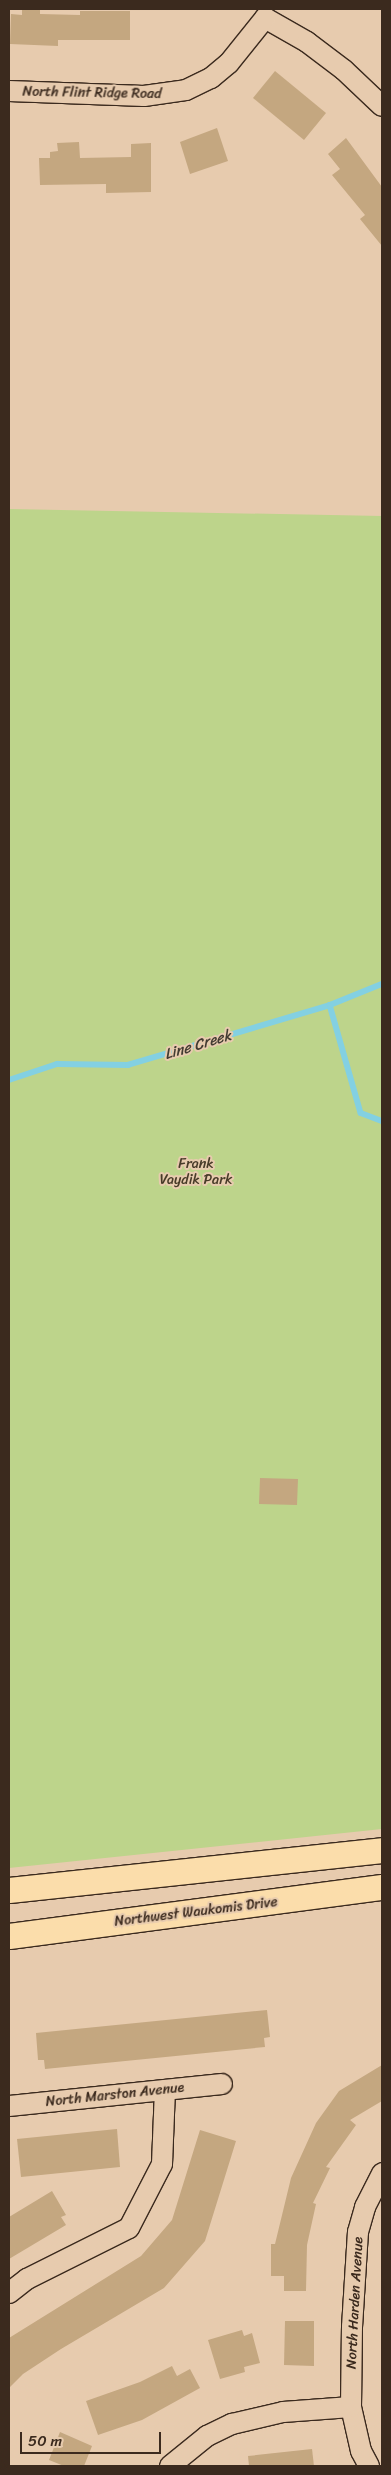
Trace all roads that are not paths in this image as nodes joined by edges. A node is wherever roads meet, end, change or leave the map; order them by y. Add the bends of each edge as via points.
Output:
1 (266, 13) edge
2 (9, 91) edge
3 (382, 106) edge
4 (382, 1850) edge
5 (382, 1887) edge
6 (9, 1890) edge
7 (9, 1936) edge
8 (222, 2084) dead end
9 (165, 2090) junction
10 (9, 2106) edge
11 (382, 2173) edge
12 (9, 2293) edge
13 (351, 2407) junction
14 (170, 2466) edge
15 (369, 2466) edge

1 - 2 street, North Flint Ridge Road via 229,63 211,78 186,90 144,96
1 - 3 street via 344,70
4 - 6 main road
5 - 7 main road, Northwest Waukomis Drive
8 - 9 street, North Marston Avenue
9 - 10 street, North Marston Avenue
9 - 12 street via 162,2164 130,2228 27,2279
11 - 13 street, North Harden Avenue via 364,2207 358,2232
13 - 14 street via 283,2412 232,2424 207,2436
13 - 15 street, North Harden Avenue via 361,2451

